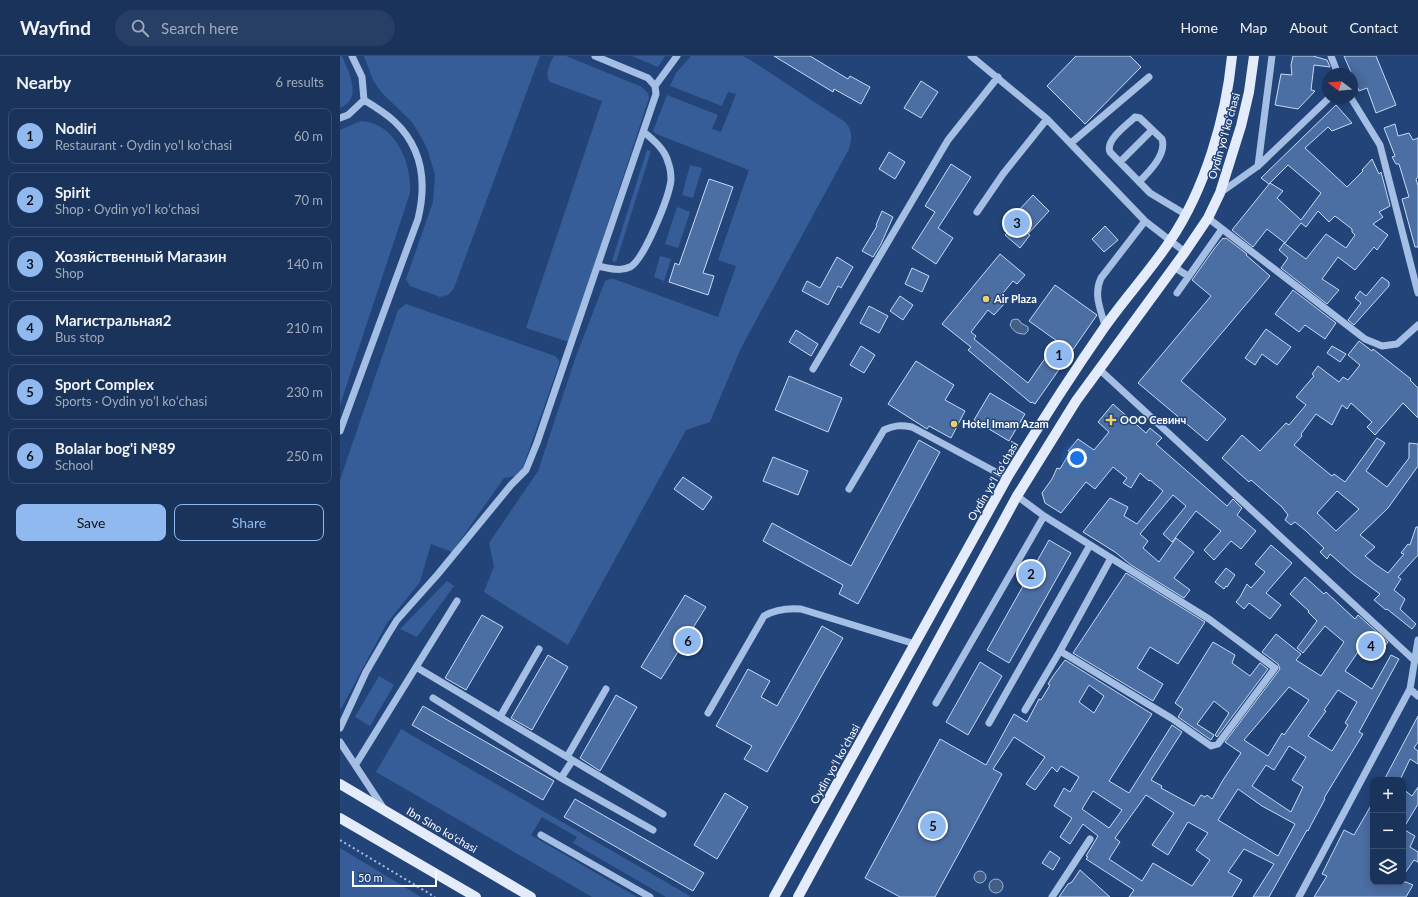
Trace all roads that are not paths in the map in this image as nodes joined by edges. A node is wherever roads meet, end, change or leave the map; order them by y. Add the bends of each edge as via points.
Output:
1 (352, 56) edge
2 (595, 56) edge
3 (677, 56) edge
4 (971, 56) edge
5 (1232, 56) edge
6 (1254, 56) edge
7 (1272, 56) edge
8 (1330, 56) edge
9 (1335, 68) edge
10 (998, 77) junction
11 (1149, 77) dead end
12 (655, 86) junction
13 (364, 100) junction
14 (1323, 104) edge
15 (1355, 104) edge
16 (340, 118) edge
17 (1047, 119) junction
18 (1152, 130) junction
19 (644, 132) junction
20 (1072, 143) junction
21 (1120, 162) junction
22 (1258, 166) junction
23 (1140, 182) junction
24 (1220, 193) junction
25 (977, 212) dead end
26 (1185, 214) junction
27 (1208, 218) junction
28 (1146, 220) junction
29 (1222, 229) junction
30 (1171, 241) junction
31 (1185, 252) junction
32 (598, 266) junction
33 (1174, 267) junction
34 (1188, 276) junction
35 (1177, 293) dead end
36 (1418, 293) edge
37 (1418, 325) edge
38 (1105, 326) junction
39 (813, 369) dead end
40 (1099, 369) junction
41 (340, 431) edge
42 (1007, 478) junction
43 (849, 489) dead end
44 (1017, 496) junction
45 (1044, 516) junction
46 (1090, 545) junction
47 (1111, 558) junction
48 (457, 601) dead end
49 (1418, 640) edge
50 (915, 644) junction
51 (539, 649) dead end
52 (1060, 651) junction
53 (1414, 660) junction
54 (416, 667) junction
55 (606, 689) dead end
56 (1410, 689) junction
57 (1418, 696) edge
58 (433, 698) dead end
59 (936, 703) dead end
60 (1025, 710) dead end
61 (708, 713) dead end
62 (500, 717) junction
63 (989, 723) dead end
64 (340, 728) edge
65 (340, 742) edge
66 (570, 759) junction
67 (356, 764) junction
68 (562, 778) junction
69 (341, 785) edge
70 (385, 811) junction
71 (663, 814) dead end
72 (340, 818) edge
73 (652, 830) dead end
74 (541, 835) dead end
75 (1090, 839) dead end
76 (1302, 896) edge
77 (476, 897) edge
78 (531, 897) edge
79 (650, 897) edge
80 (774, 897) edge
81 (798, 897) edge
82 (1052, 897) edge

1 - 13 street via 362,77
2 - 12 street via 645,76
3 - 12 street
4 - 10 street
5 - 26 main road, Oydin yoʻl koʻchasi via 1222,120 1200,184
6 - 24 main road, Oydin yoʻl koʻchasi via 1241,126
7 - 22 street
8 - 9 street
10 - 17 street
10 - 39 street via 948,140
11 - 20 street
12 - 19 street via 656,97
13 - 16 street via 348,115
13 - 41 street via 395,122 407,136 421,170 422,203
14 - 22 street
15 - 36 street via 1380,145
17 - 20 street
17 - 25 street via 1003,174
18 - 21 street
18 - 21 street via 1140,118 1135,117 1114,137 1109,149
18 - 23 street via 1162,139 1162,152
19 - 32 street
19 - 32 street via 660,146 668,162 671,180 658,221 643,253 632,267 623,270
20 - 28 street
21 - 23 street
22 - 24 street
23 - 26 street via 1150,193
24 - 27 main road, Oydin yoʻl koʻchasi
26 - 30 main road, Oydin yoʻl koʻchasi
27 - 29 street
27 - 31 main road, Oydin yoʻl koʻchasi
28 - 30 street
28 - 38 street via 1100,278 1097,295
29 - 34 street
29 - 37 street via 1365,339 1382,346 1397,344
30 - 31 street
30 - 38 main road, Oydin yoʻl koʻchasi
31 - 33 main road, Oydin yoʻl koʻchasi
32 - 64 street via 526,470 397,620 377,651
33 - 34 street
33 - 40 main road, Oydin yoʻl koʻchasi
34 - 35 street
38 - 42 main road, Oydin yoʻl koʻchasi via 1054,400
40 - 44 main road, Oydin yoʻl koʻchasi via 1072,407
40 - 53 street
42 - 43 street via 912,427 903,425 884,430
42 - 50 main road, Oydin yoʻl koʻchasi
44 - 45 street
44 - 81 main road, Oydin yoʻl koʻchasi
45 - 46 street
45 - 59 street
46 - 47 street
46 - 63 street
47 - 52 street
47 - 52 street via 1209,619 1275,668 1218,744 1211,746 1171,718
48 - 54 street
49 - 53 street
50 - 61 street via 801,609 787,608 771,612 764,616
50 - 80 main road, Oydin yoʻl koʻchasi
51 - 62 street
52 - 60 street
53 - 56 street
54 - 62 street
54 - 67 street
55 - 66 street
56 - 57 street
56 - 76 street
58 - 68 street
62 - 66 street
65 - 67 street
66 - 68 street
66 - 71 street
67 - 70 street
68 - 73 street
69 - 70 main road, Ibn Sino ko'chasi
70 - 78 main road, Ibn Sino ko'chasi
72 - 77 main road
74 - 79 street
75 - 82 street

